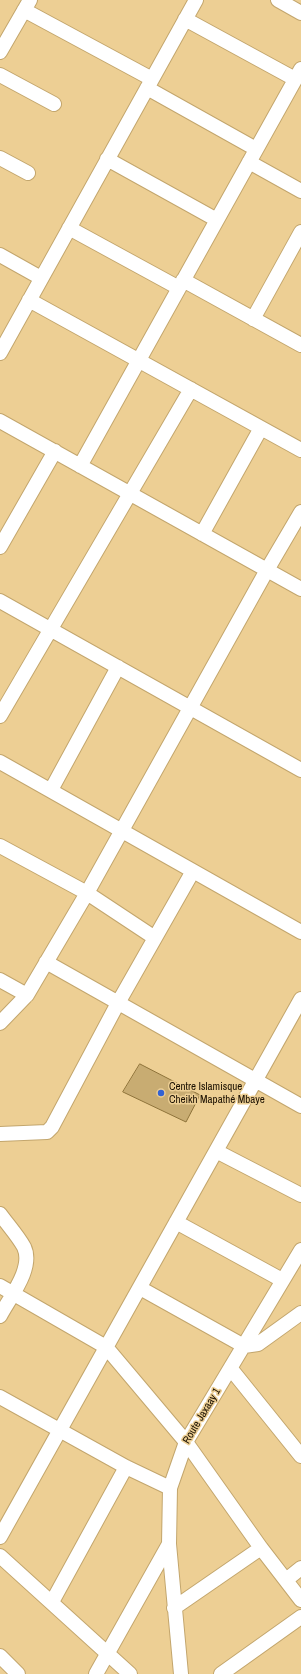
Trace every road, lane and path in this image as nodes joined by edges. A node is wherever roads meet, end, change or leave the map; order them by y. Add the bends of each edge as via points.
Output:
1 (196, 0) edge
2 (278, 0) edge
3 (27, 5) edge
4 (301, 12) edge
5 (185, 19) junction
6 (0, 52) edge
7 (298, 74) edge
8 (0, 75) edge
9 (149, 84) junction
10 (54, 104) dead end
11 (256, 149) junction
12 (0, 158) edge
13 (107, 159) junction
14 (249, 162) junction
15 (28, 173) dead end
16 (301, 191) edge
17 (217, 220) junction
18 (69, 228) junction
19 (301, 232) edge
20 (0, 255) edge
21 (41, 278) junction
22 (181, 284) junction
23 (29, 300) junction
24 (253, 318) junction
25 (301, 345) edge
26 (0, 353) edge
27 (139, 361) junction
28 (191, 389) junction
29 (0, 421) edge
30 (261, 428) junction
31 (301, 450) edge
32 (55, 451) junction
33 (80, 466) junction
34 (130, 493) junction
35 (301, 512) edge
36 (202, 534) junction
37 (0, 547) edge
38 (267, 570) junction
39 (301, 589) edge
40 (0, 601) edge
41 (50, 629) junction
42 (118, 667) junction
43 (190, 708) junction
44 (0, 716) edge
45 (0, 762) edge
46 (301, 770) edge
47 (50, 790) junction
48 (122, 831) junction
49 (0, 846) edge
50 (193, 871) junction
51 (87, 893) junction
52 (301, 932) edge
53 (155, 938) junction
54 (46, 962) junction
55 (0, 980) edge
56 (27, 995) junction
57 (301, 999) edge
58 (118, 1003) junction
59 (0, 1023) edge
60 (255, 1081) junction
61 (301, 1106) edge
62 (0, 1134) edge
63 (216, 1151) junction
64 (301, 1195) edge
65 (0, 1214) edge
66 (176, 1222) junction
67 (301, 1250) edge
68 (282, 1280) junction
69 (0, 1286) edge
70 (140, 1288) junction
71 (13, 1292) junction
72 (0, 1316) edge
73 (300, 1317) edge
74 (244, 1346) junction
75 (106, 1347) junction
76 (231, 1369) junction
77 (0, 1397) edge
78 (60, 1430) junction
79 (186, 1442) junction
80 (301, 1456) edge
81 (126, 1467) junction
82 (170, 1488) junction
83 (0, 1537) edge
84 (169, 1544) junction
85 (261, 1548) junction
86 (0, 1556) edge
87 (301, 1568) edge
88 (286, 1580) junction
89 (301, 1600) edge
90 (52, 1602) junction
91 (174, 1608) junction
92 (301, 1617) edge
93 (108, 1654) junction
94 (0, 1656) edge
95 (18, 1674) edge
96 (96, 1674) edge
97 (130, 1674) edge
98 (181, 1674) edge
99 (221, 1674) edge

1 - 5 street
2 - 4 street
3 - 6 street
3 - 9 street
5 - 7 street
5 - 9 street
7 - 11 street
8 - 10 street
9 - 11 street
9 - 13 street
11 - 14 street
12 - 15 street
13 - 17 street
13 - 18 street
14 - 16 street
14 - 17 street
17 - 22 street
18 - 21 street
18 - 22 street
19 - 24 street
20 - 21 street
21 - 23 street
22 - 24 street
22 - 27 street
23 - 26 street
23 - 27 street
24 - 25 street
27 - 28 street
27 - 33 street
28 - 30 street
28 - 34 street
29 - 32 street
30 - 31 street
30 - 36 street
32 - 33 street
32 - 37 street
33 - 34 street
34 - 36 street
34 - 41 street
35 - 38 street
36 - 38 street
38 - 39 street
38 - 43 street
40 - 41 street
41 - 42 street
41 - 44 street
42 - 43 street
42 - 47 street
43 - 46 street
43 - 48 street
45 - 47 street
47 - 48 street
48 - 50 street
48 - 51 street
49 - 51 street
50 - 52 street
50 - 53 street
51 - 53 street
51 - 54 street
53 - 58 street
54 - 56 street
54 - 58 street
55 - 56 street
56 - 59 street
57 - 60 street
58 - 60 street
58 - 62 street via 52,1127 47,1132
60 - 61 street
60 - 63 street
63 - 64 street
63 - 66 street
65 - 71 street via 23,1246 27,1256 27,1267
66 - 68 street
66 - 70 street
67 - 68 street, Route Jaxaay 1
68 - 74 street, Route Jaxaay 1
69 - 71 street
70 - 74 street
70 - 75 street
71 - 72 street
71 - 75 street
73 - 74 street via 258,1344
74 - 76 street, Route Jaxaay 1
75 - 78 street
75 - 79 street
76 - 79 street, Route Jaxaay 1
76 - 80 street
77 - 78 street
78 - 81 street
78 - 83 street
79 - 82 street, Route Jaxaay 1
79 - 85 street
81 - 82 street
81 - 90 street
82 - 84 street, Route Jaxaay 1
84 - 91 street, Route Jaxaay 1
84 - 93 street
85 - 88 street
85 - 91 street
86 - 90 street
87 - 88 street
88 - 89 street
90 - 93 street
91 - 98 street, Route Jaxaay 1
92 - 99 street
93 - 96 street
93 - 97 street
94 - 95 street

